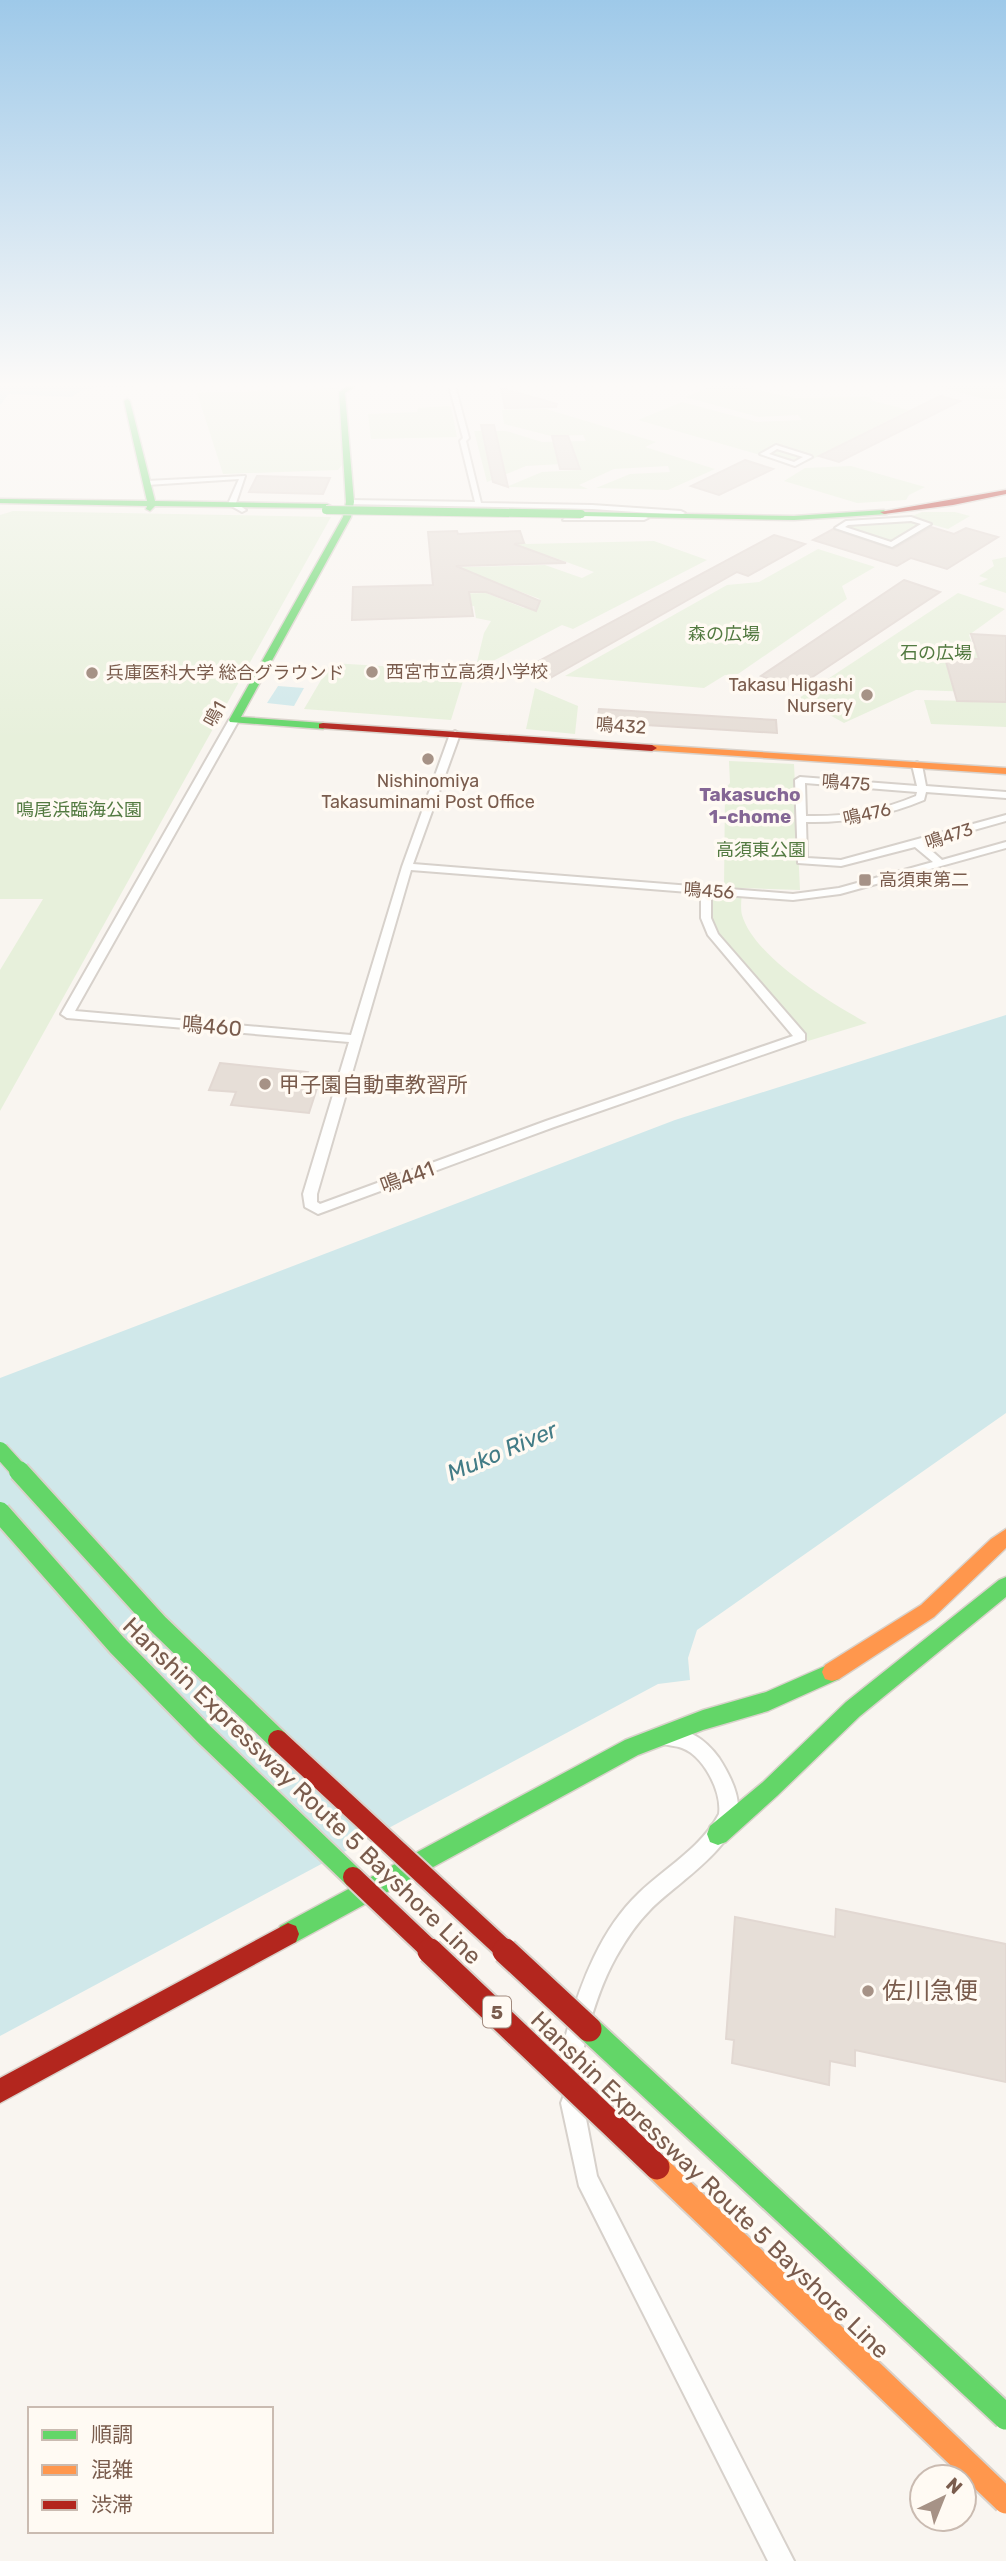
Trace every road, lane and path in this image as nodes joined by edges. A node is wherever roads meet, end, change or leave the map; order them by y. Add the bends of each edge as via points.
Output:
1 (16, 502) edge
2 (150, 502) edge
3 (238, 502) edge
4 (348, 502) edge
5 (949, 502) edge
6 (968, 502) edge
7 (151, 506) junction
8 (237, 507) junction
9 (0, 508) edge
10 (348, 509) junction
11 (581, 512) junction
12 (681, 513) junction
13 (701, 518) junction
14 (911, 519) joint
15 (234, 720) junction
16 (456, 734) junction
17 (917, 765) junction
18 (1006, 771) edge
19 (922, 789) junction
20 (1006, 795) edge
21 (1006, 818) edge
22 (803, 819) junction
23 (917, 843) junction
24 (1006, 845) edge
25 (941, 864) junction
26 (407, 867) junction
27 (706, 891) junction
28 (66, 1014) joint
29 (357, 1039) junction
30 (0, 1450) edge
31 (0, 1512) edge
32 (1006, 1537) edge
33 (1006, 1586) edge
34 (656, 1737) junction
35 (718, 1834) junction
36 (0, 2091) edge
37 (1006, 2417) edge
38 (1006, 2501) edge
39 (781, 2561) edge

1 - 7 main road
2 - 7 main road
3 - 8 street
4 - 10 main road
5 - 12 main road via 861,513
6 - 13 main road via 876,516
7 - 8 main road
7 - 9 main road
8 - 11 main road, bridge
10 - 12 street via 592,507
10 - 13 street via 372,514
10 - 15 main road, 鳴1
11 - 12 main road
11 - 13 main road
14 - 14 street via 927,524 892,545 839,528 846,523
15 - 16 main road, 鳴432
15 - 28 street, 鳴1
16 - 17 main road, 鳴432
16 - 26 street, 鳴441
17 - 18 main road, 鳴432
17 - 19 street
19 - 20 street, 鳴473
19 - 22 street, 鳴476 via 921,798 906,805 838,821
19 - 22 street, 鳴475 via 800,780
21 - 23 street, 鳴473
22 - 23 street, 鳴475 via 802,861 841,863
23 - 25 street, 鳴473
24 - 25 street, 鳴456
25 - 27 street, 鳴456 via 840,891 793,897
26 - 27 street, 鳴456
26 - 29 street, 鳴441
27 - 29 street, 鳴441 via 706,918 713,935 801,1037 318,1209 310,1204 310,1194
28 - 29 street, 鳴460
30 - 37 main road, Hanshin Expressway Route 5 Bayshore Line / 5, bridge via 158,1625 240,1705
31 - 38 main road, Hanshin Expressway Route 5 Bayshore Line / 5, bridge via 117,1645 205,1735
32 - 34 main road via 941,1600 896,1634 830,1673 768,1701
33 - 35 main road via 853,1709
34 - 35 street via 679,1737 699,1749 726,1788 731,1805
34 - 36 main road
35 - 39 street via 626,1924 595,1975 579,2019 567,2078 587,2178

